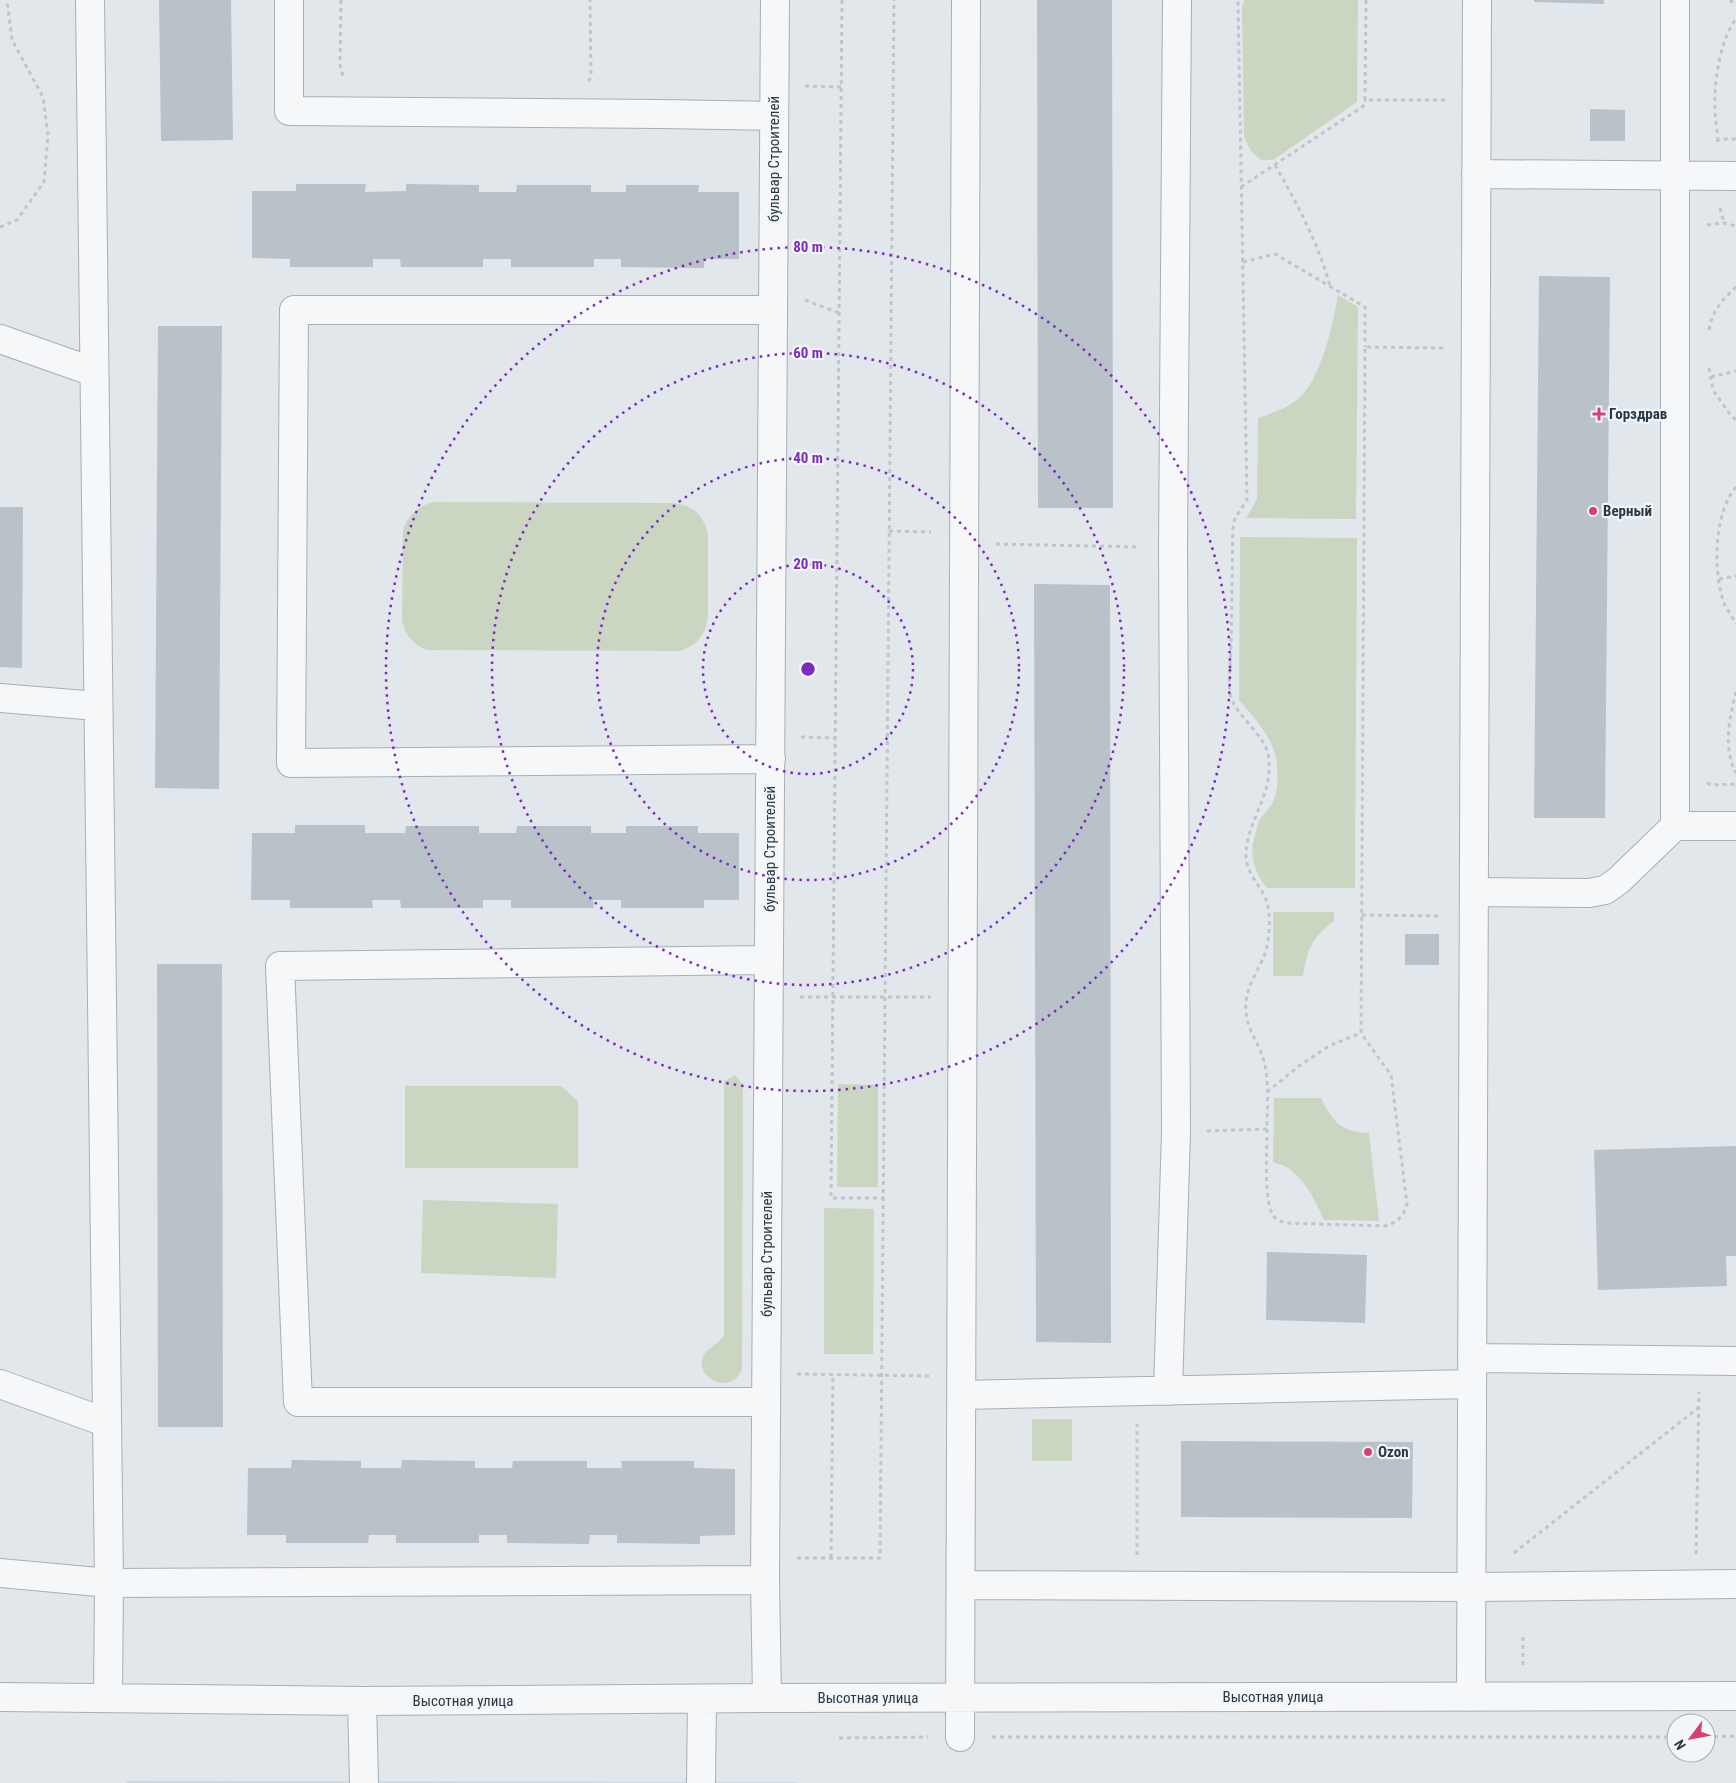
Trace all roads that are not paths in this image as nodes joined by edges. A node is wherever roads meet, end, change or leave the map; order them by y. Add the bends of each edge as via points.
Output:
1 (90, 0) edge
2 (289, 0) edge
3 (775, 0) edge
4 (966, 0) edge
5 (1177, 0) edge
6 (1477, 0) edge
7 (1676, 0) edge
8 (774, 116) junction
9 (1476, 174) junction
10 (1675, 175) junction
11 (1736, 176) edge
12 (773, 310) junction
13 (0, 339) edge
14 (94, 372) junction
15 (0, 698) edge
16 (98, 706) junction
17 (770, 760) junction
18 (1675, 826) junction
19 (1736, 826) edge
20 (1474, 904) junction
21 (769, 960) junction
22 (1736, 1361) edge
23 (1472, 1371) junction
24 (0, 1384) edge
25 (962, 1386) junction
26 (1168, 1391) junction
27 (766, 1402) junction
28 (105, 1422) junction
29 (766, 1568) junction
30 (0, 1573) edge
31 (108, 1583) junction
32 (1736, 1584) edge
33 (961, 1585) junction
34 (1472, 1587) junction
35 (1736, 1696) edge
36 (0, 1697) edge
37 (1471, 1697) junction
38 (108, 1698) junction
39 (768, 1698) junction
40 (960, 1698) junction
41 (702, 1699) junction
42 (362, 1702) junction
43 (960, 1737) road end
44 (364, 1783) edge
45 (701, 1783) edge

1 - 14 street
2 - 8 street via 289,111
3 - 8 street, бульвар Строителей
4 - 25 street
5 - 26 street via 1173,548 1176,1132
6 - 9 street
7 - 10 street
8 - 12 street, бульвар Строителей
9 - 10 street
9 - 20 street
10 - 11 street
10 - 18 street
12 - 17 street, бульвар Строителей
12 - 17 street via 294,310 291,763
13 - 14 street
14 - 16 street
15 - 16 street
16 - 28 street
17 - 21 street, бульвар Строителей
18 - 19 street
18 - 20 street via 1605,890
20 - 23 street
21 - 27 street, бульвар Строителей
21 - 27 street via 280,966 298,1402
22 - 23 street
23 - 26 street
23 - 34 street
24 - 28 street
25 - 26 street
25 - 33 street
27 - 29 street, бульвар Строителей
28 - 31 street
29 - 31 street
29 - 39 street, бульвар Строителей
30 - 31 street
31 - 38 street
32 - 34 street
33 - 34 street
33 - 40 street
34 - 37 street
35 - 37 street, Высотная улица
36 - 38 street, Высотная улица
37 - 40 street, Высотная улица
38 - 42 street, Высотная улица
39 - 40 street, Высотная улица
39 - 41 street, Высотная улица
40 - 43 street
41 - 42 street, Высотная улица
41 - 45 street
42 - 44 street

